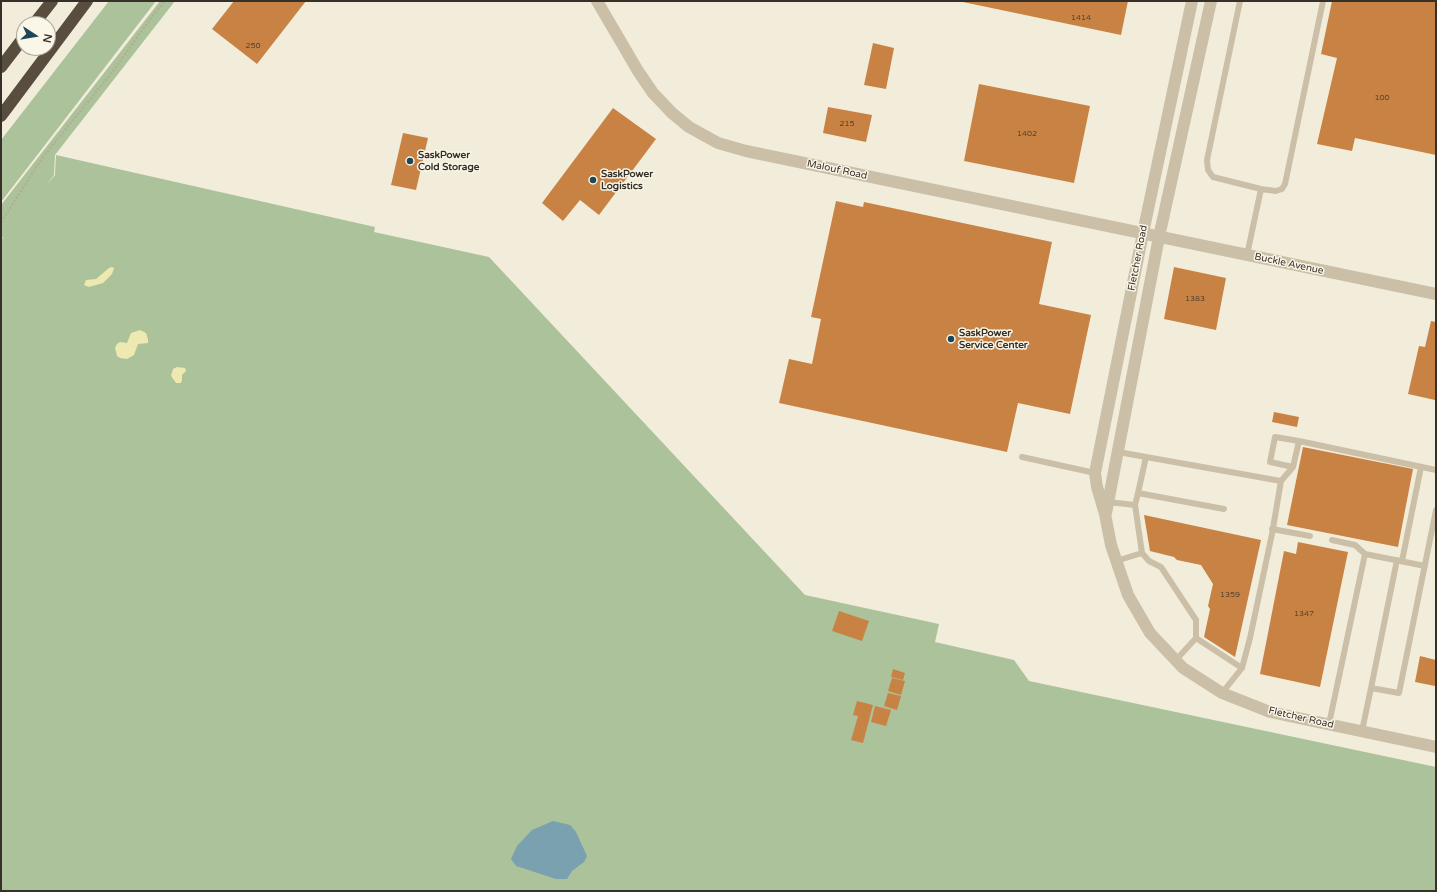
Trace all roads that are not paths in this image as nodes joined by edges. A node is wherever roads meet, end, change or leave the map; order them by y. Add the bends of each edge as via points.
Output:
1 (52, 1) edge
2 (88, 1) edge
3 (597, 1) edge
4 (1192, 1) edge
5 (1211, 1) edge
6 (1240, 1) edge
7 (1323, 1) edge
8 (40, 16) edge
9 (16, 47) edge
10 (1, 67) edge
11 (1, 116) edge
12 (1261, 189) junction
13 (1143, 233) junction
14 (1159, 237) junction
15 (1247, 255) junction
16 (1436, 294) edge
17 (1299, 441) junction
18 (1118, 452) junction
19 (1022, 457) dead end
20 (1146, 457) junction
21 (1294, 467) junction
22 (1421, 467) junction
23 (1436, 470) edge
24 (1095, 473) junction
25 (1281, 481) junction
26 (1138, 493) junction
27 (1108, 502) junction
28 (1135, 505) junction
29 (1224, 509) dead end
30 (1436, 510) edge
31 (1105, 514) junction
32 (1272, 529) junction
33 (1310, 536) dead end
34 (1332, 540) dead end
35 (1142, 553) junction
36 (1365, 554) junction
37 (1116, 561) junction
38 (1400, 561) junction
39 (1425, 566) junction
40 (1196, 638) junction
41 (1175, 660) junction
42 (1242, 668) junction
43 (1371, 688) junction
44 (1222, 693) junction
45 (1329, 724) junction
46 (1362, 731) junction
47 (1436, 747) edge

1 - 8 highway
2 - 11 highway
3 - 13 street, Malouf Road via 653,93 689,127 718,143 746,152
4 - 13 street, Fletcher Road
5 - 14 street, Fletcher Road
6 - 12 lane via 1207,160 1208,170 1212,177
7 - 12 lane via 1285,184 1276,192
9 - 10 highway
12 - 15 lane
13 - 14 street, Buckle Avenue
13 - 24 street, Fletcher Road
14 - 15 street, Buckle Avenue
14 - 18 street, Fletcher Road
15 - 16 street, Buckle Avenue
17 - 21 lane
17 - 21 lane via 1275,437 1270,462
17 - 22 lane
18 - 20 lane
18 - 27 street, Fletcher Road
19 - 24 lane
20 - 25 lane
20 - 26 lane
21 - 25 lane
22 - 23 lane
22 - 38 lane
24 - 31 street, Fletcher Road
25 - 32 lane
26 - 28 lane
26 - 29 lane
27 - 28 lane
27 - 31 street, Fletcher Road
28 - 35 lane
30 - 39 lane
31 - 37 street, Fletcher Road
32 - 33 lane
32 - 42 lane
34 - 36 lane via 1355,545
35 - 37 lane
35 - 40 lane via 1148,561 1162,567 1196,620
36 - 38 lane
36 - 45 lane
37 - 41 street, Fletcher Road via 1128,595 1150,633
38 - 39 lane
38 - 43 lane
39 - 43 lane via 1399,693
40 - 41 lane
40 - 42 lane
41 - 44 street, Fletcher Road via 1182,668
42 - 44 lane
43 - 46 lane
44 - 45 street, Fletcher Road via 1270,712
45 - 46 street, Fletcher Road
46 - 47 street, Fletcher Road

